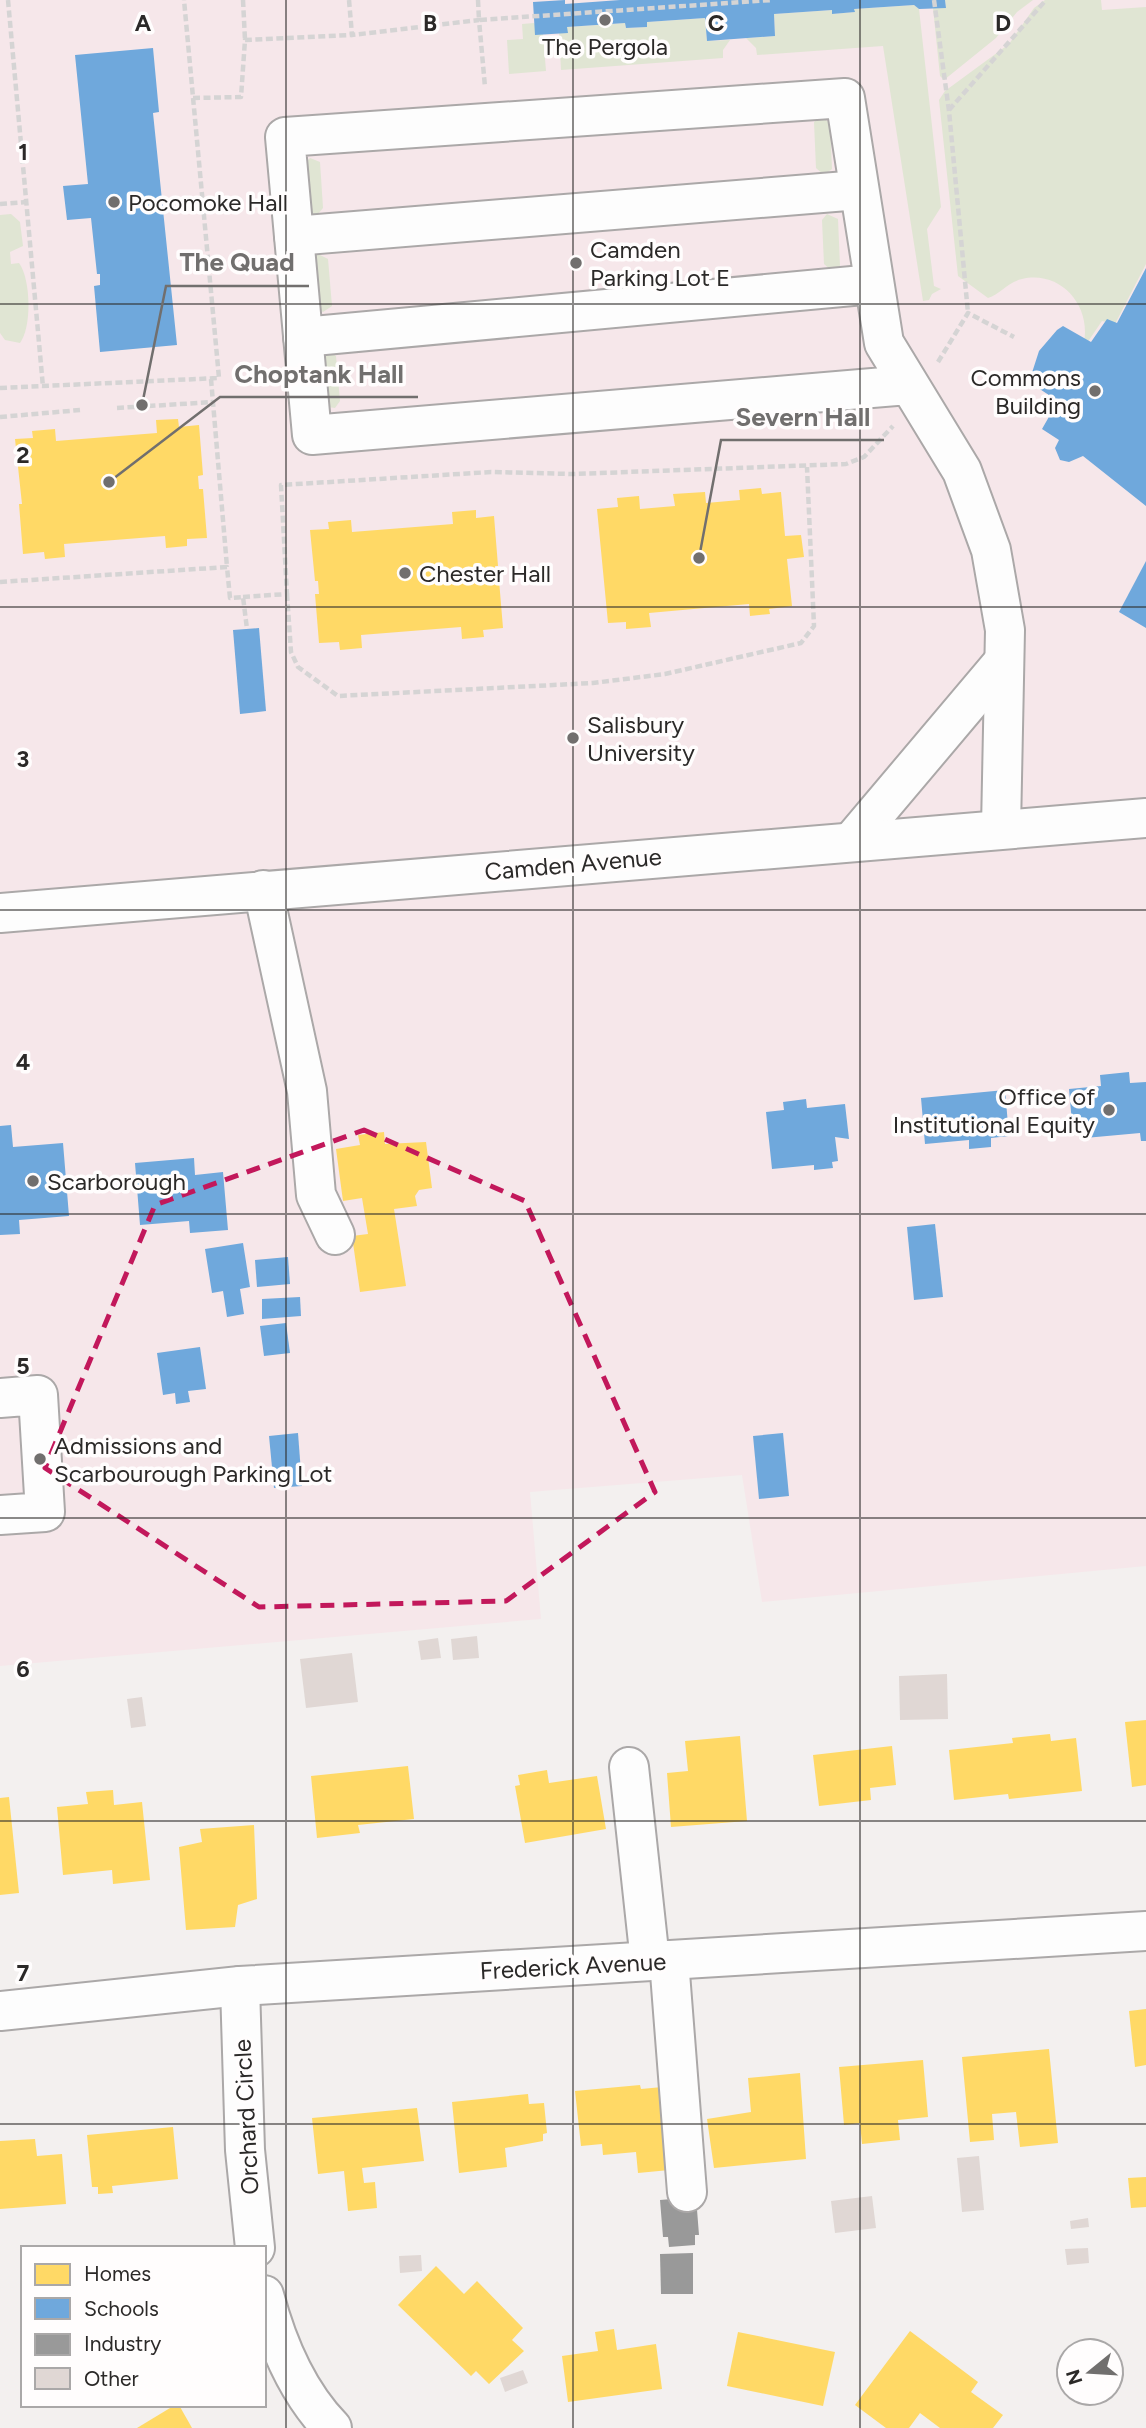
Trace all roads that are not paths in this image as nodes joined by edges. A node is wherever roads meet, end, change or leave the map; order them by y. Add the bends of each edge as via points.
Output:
1 (859, 190) junction
2 (294, 236) junction
3 (874, 284) junction
4 (303, 337) junction
5 (912, 391) junction
6 (1004, 661) junction
7 (1146, 818) edge
8 (1001, 828) junction
9 (853, 840) junction
10 (263, 890) junction
11 (0, 913) edge
12 (335, 1235) dead end
13 (0, 1398) edge
14 (0, 1515) edge
15 (629, 1768) dead end
16 (1146, 1931) edge
17 (660, 1960) junction
18 (240, 1986) junction
19 (0, 2011) edge
20 (687, 2192) dead end
21 (255, 2246) edge
22 (266, 2301) edge
23 (332, 2428) edge

1 - 2 street
1 - 2 street via 845,98 285,137
1 - 3 street
2 - 4 street
3 - 4 street
3 - 5 street via 884,343
4 - 5 street via 312,435
5 - 6 street via 962,471 990,550 1005,630
6 - 8 street
6 - 9 street
7 - 8 street, Camden Avenue
8 - 9 street, Camden Avenue
9 - 10 street, Camden Avenue
10 - 11 street, Camden Avenue
10 - 12 street via 307,1091 316,1195
13 - 14 street via 38,1395 45,1512
15 - 17 street
16 - 17 street, Frederick Avenue
17 - 18 street, Frederick Avenue
17 - 20 street
18 - 19 street, Frederick Avenue
18 - 21 street, Orchard Circle via 245,2150
22 - 23 street via 287,2363 315,2411

